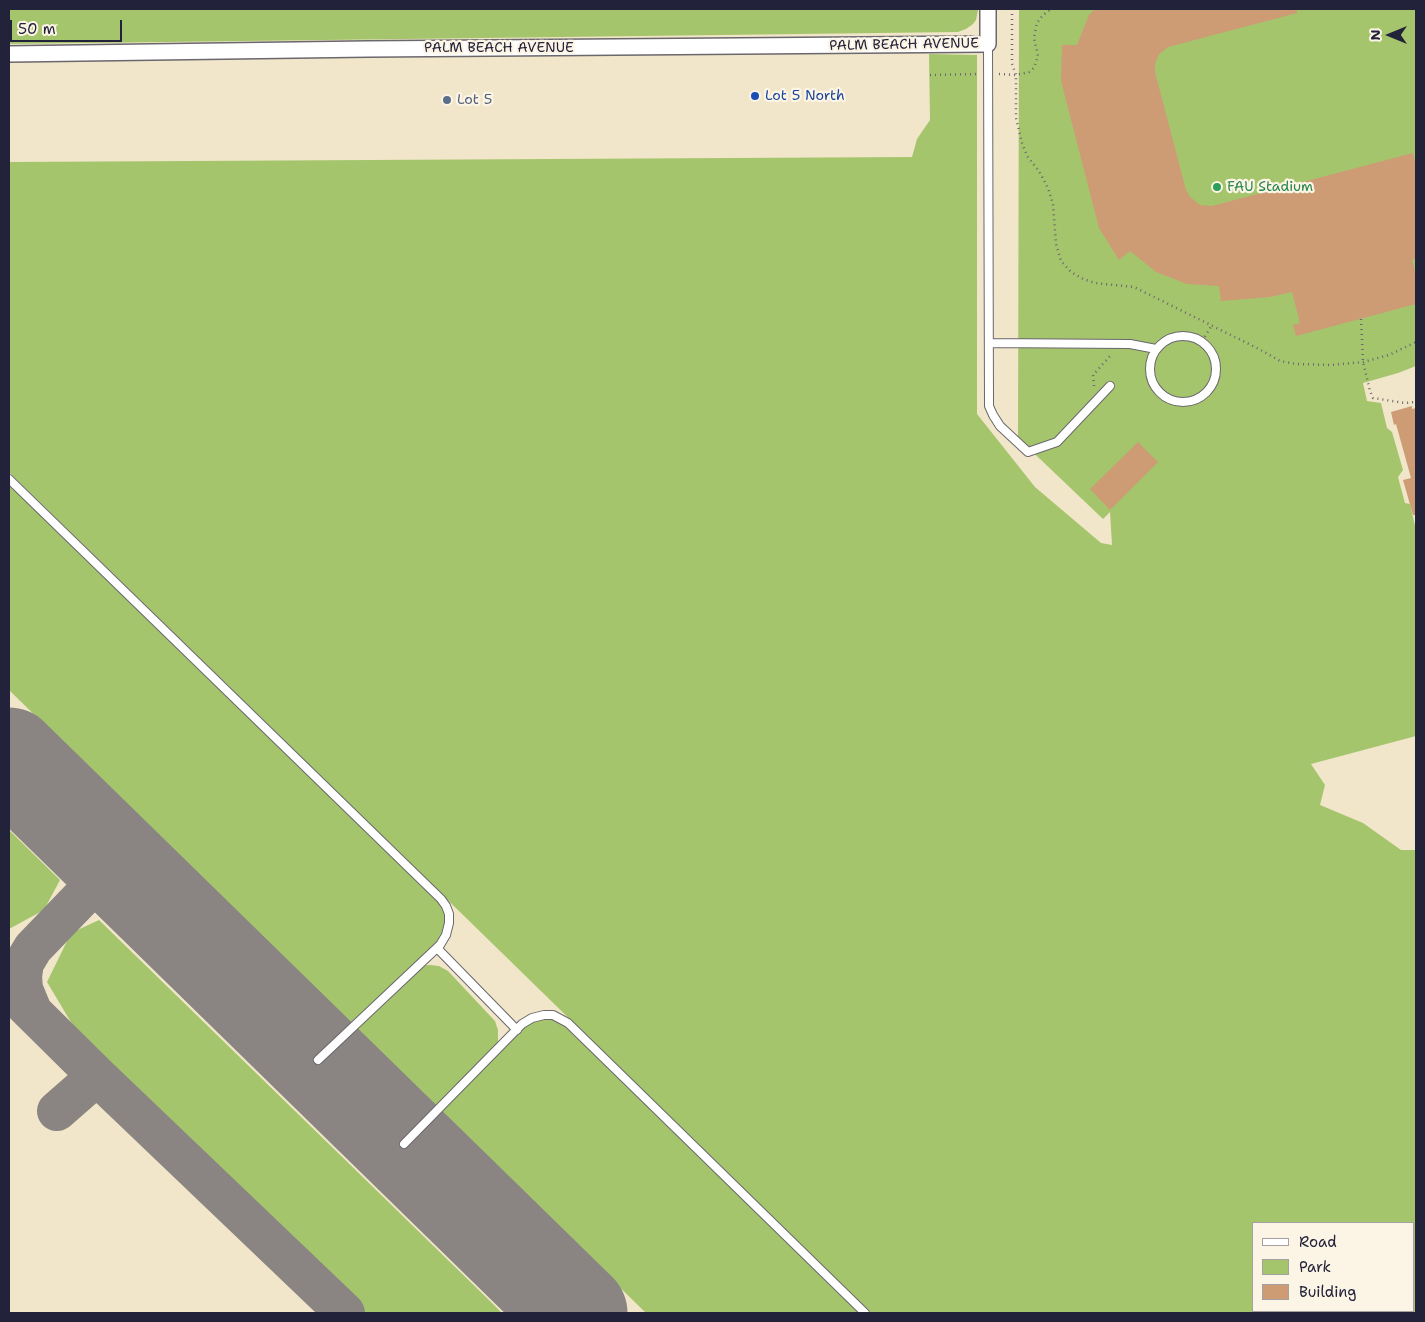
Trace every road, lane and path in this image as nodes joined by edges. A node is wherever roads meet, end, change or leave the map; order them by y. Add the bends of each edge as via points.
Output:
1 (988, 9) edge
2 (1012, 9) edge
3 (1051, 9) edge
4 (988, 44) junction
5 (9, 54) edge
6 (988, 74) junction
7 (930, 75) dead end
8 (1016, 75) junction
9 (1361, 319) dead end
10 (1212, 325) junction
11 (1202, 341) junction
12 (1416, 342) edge
13 (989, 344) junction
14 (1121, 344) junction
15 (1156, 349) junction
16 (1364, 362) junction
17 (1110, 386) dead end
18 (1094, 402) junction
19 (1416, 402) edge
20 (9, 479) edge
21 (437, 948) junction
22 (517, 1030) junction
23 (318, 1060) dead end
24 (404, 1144) dead end
25 (865, 1313) edge

1 - 4 street, PALM BEACH AVENUE
2 - 8 path via 1012,64
3 - 8 path via 1043,15 1035,32 1038,56 1034,68
4 - 5 street, PALM BEACH AVENUE
4 - 6 lane, PALM BEACH AVENUE
6 - 7 path
6 - 8 path
6 - 13 lane, PALM BEACH AVENUE
8 - 10 path via 1016,118 1022,143 1048,188 1061,261 1083,279 1134,287
9 - 16 path
10 - 11 path
10 - 16 path via 1280,361 1331,366
11 - 15 lane via 1191,336 1178,336 1166,340
11 - 15 lane via 1216,361 1217,374 1204,396 1192,402 1165,398 1155,388 1150,375 1150,361
12 - 16 path
13 - 14 lane
13 - 18 lane, PALM BEACH AVENUE via 989,406 1000,426 1028,452 1057,442
14 - 15 lane
14 - 18 path via 1093,375
16 - 19 path via 1373,398
17 - 18 lane
20 - 21 lane via 441,899 449,914 449,923
21 - 22 lane
21 - 23 lane
22 - 24 lane
22 - 25 lane via 532,1018 544,1015 553,1015 568,1023

